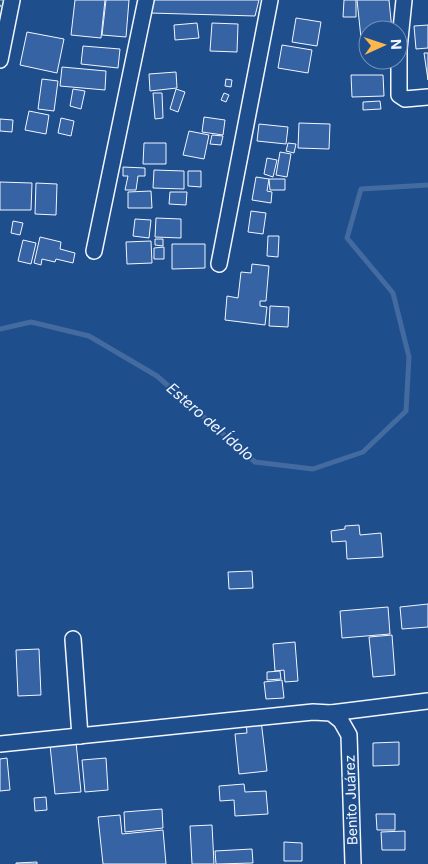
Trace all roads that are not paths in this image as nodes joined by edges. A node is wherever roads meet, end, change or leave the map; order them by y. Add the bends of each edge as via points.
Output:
1 (12, 0) edge
2 (146, 0) edge
3 (270, 0) edge
4 (404, 0) edge
5 (0, 60) edge
6 (428, 97) edge
7 (94, 251) dead end
8 (219, 264) dead end
9 (73, 639) dead end
10 (428, 701) edge
11 (331, 713) junction
12 (80, 736) junction
13 (0, 744) edge
14 (353, 864) edge

1 - 5 street
2 - 7 street
3 - 8 street
4 - 6 street via 399,95 406,99
9 - 12 street
10 - 11 street
11 - 12 street via 314,712
11 - 14 street, Benito Juárez via 341,721 349,735
12 - 13 street

